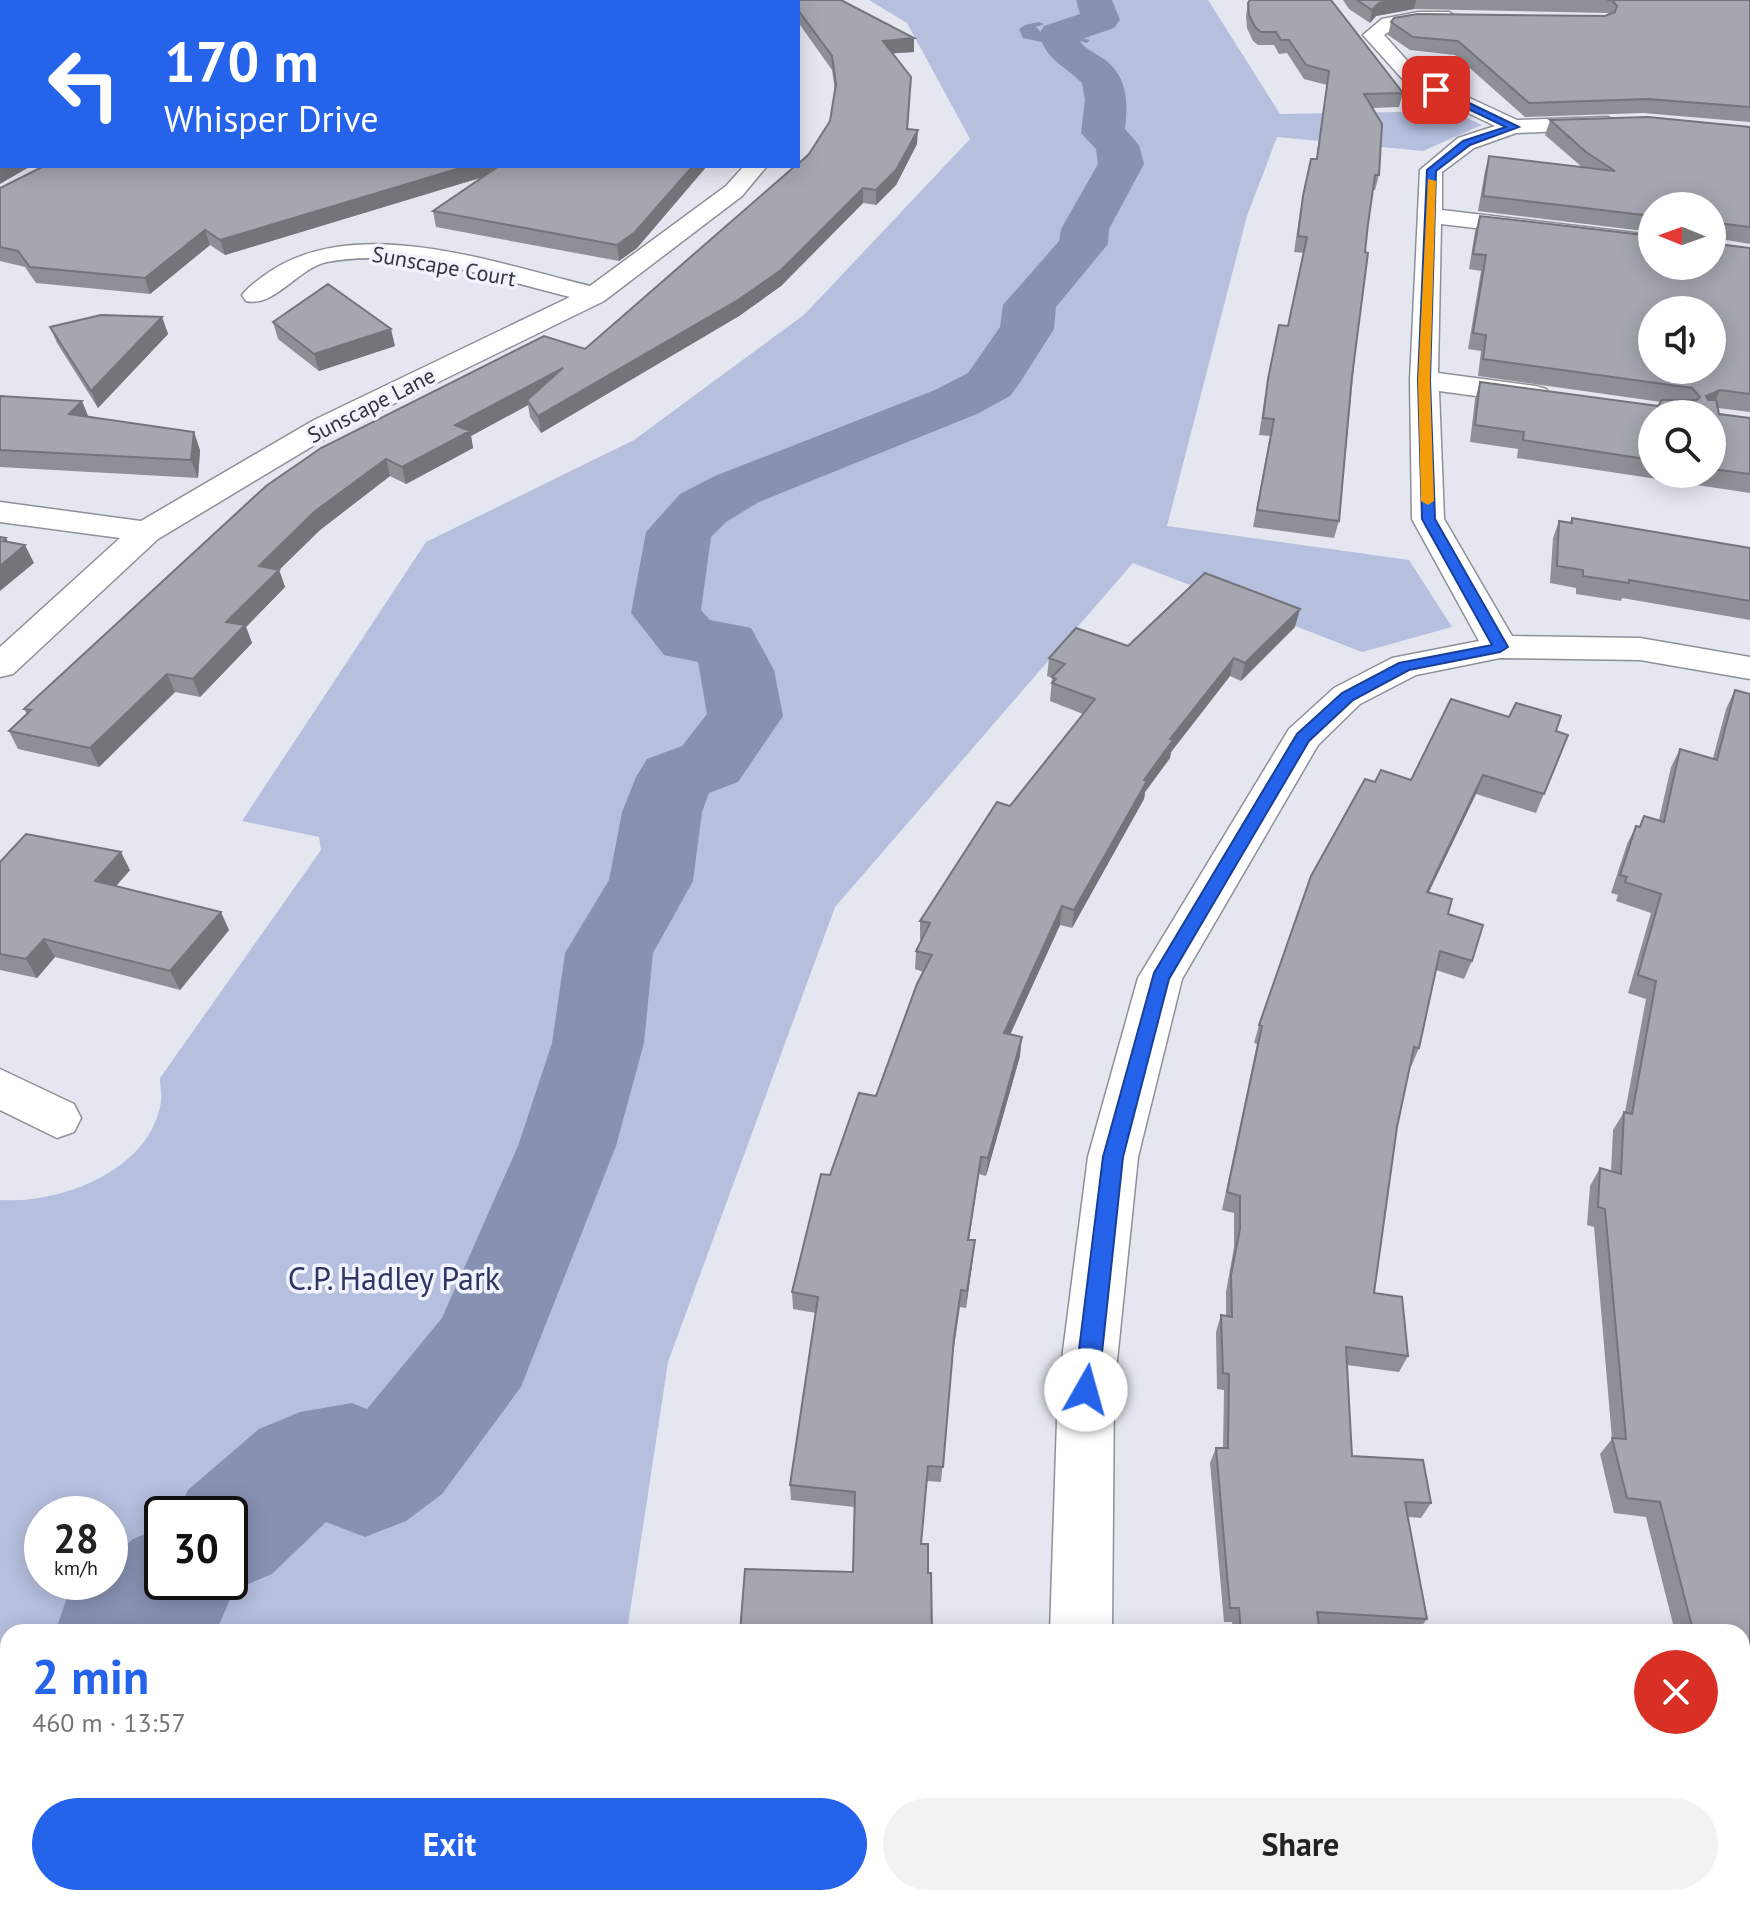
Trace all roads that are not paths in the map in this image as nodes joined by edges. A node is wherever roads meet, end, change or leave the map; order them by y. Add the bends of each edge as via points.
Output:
1 (1476, 19) edge
2 (1629, 122) edge
3 (1514, 127) junction
4 (754, 168) edge
5 (1431, 216) junction
6 (1638, 240) edge
7 (255, 295) dead end
8 (595, 295) junction
9 (1424, 380) junction
10 (1565, 399) edge
11 (0, 512) edge
12 (146, 532) junction
13 (1500, 647) junction
14 (0, 666) edge
15 (1750, 668) edge
16 (0, 1088) edge
17 (57, 1118) dead end
18 (1081, 1624) edge

1 - 3 street via 1414,18 1384,23 1373,35 1413,79
2 - 3 street
3 - 5 street via 1466,143 1431,170
4 - 8 street, Sunscape Lane via 734,191
5 - 6 street
5 - 9 street
7 - 8 street, Sunscape Court via 294,266 322,255 362,252 454,264
8 - 12 street, Sunscape Lane via 325,426
9 - 10 street
9 - 13 street via 1428,519
11 - 12 street
12 - 14 street, Sunscape Lane
13 - 15 street via 1640,649
13 - 18 street via 1405,666 1347,696 1303,738 1160,978 1113,1157 1086,1390
16 - 17 street

